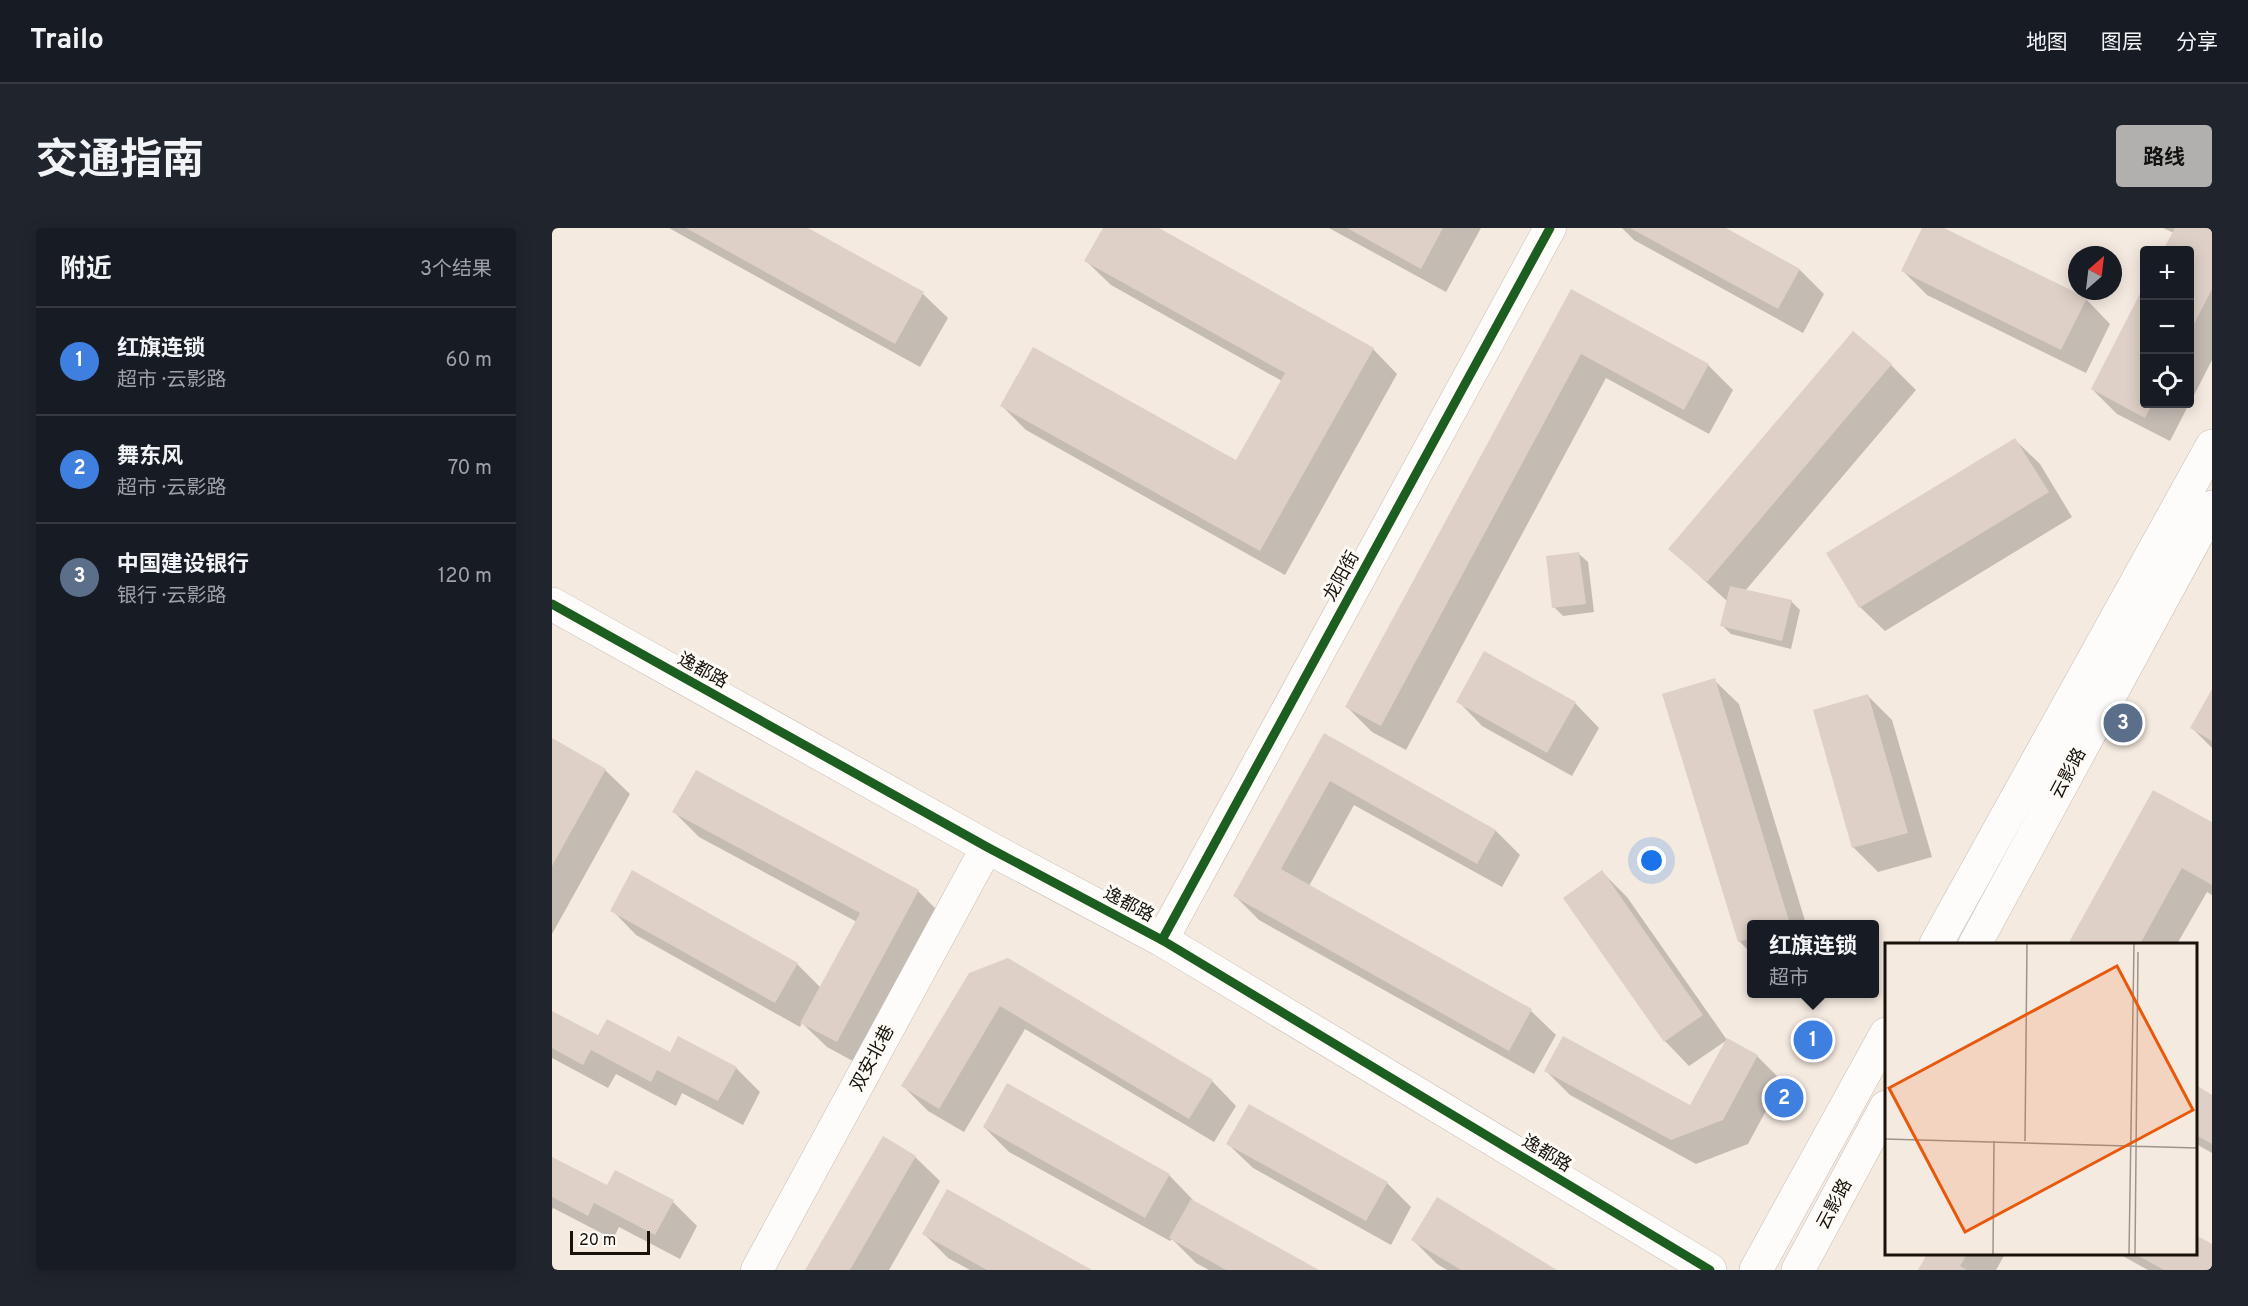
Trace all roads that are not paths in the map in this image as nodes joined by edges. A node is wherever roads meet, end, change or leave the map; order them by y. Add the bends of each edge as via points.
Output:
1 (1550, 228) edge
2 (2212, 446) edge
3 (2212, 507) edge
4 (552, 604) edge
5 (987, 847) junction
6 (1162, 940) junction
7 (1937, 943) edge
8 (1976, 943) edge
9 (1885, 1038) edge
10 (1885, 1111) edge
11 (758, 1270) edge
12 (1710, 1270) edge
13 (1756, 1270) edge
14 (1798, 1270) edge

1 - 6 street, 龙阳街
2 - 7 street
3 - 8 street, 云影路
4 - 5 street, 逸都路
5 - 6 street, 逸都路
5 - 11 street, 双安北巷
6 - 12 street, 逸都路
9 - 13 street
10 - 14 street, 云影路

